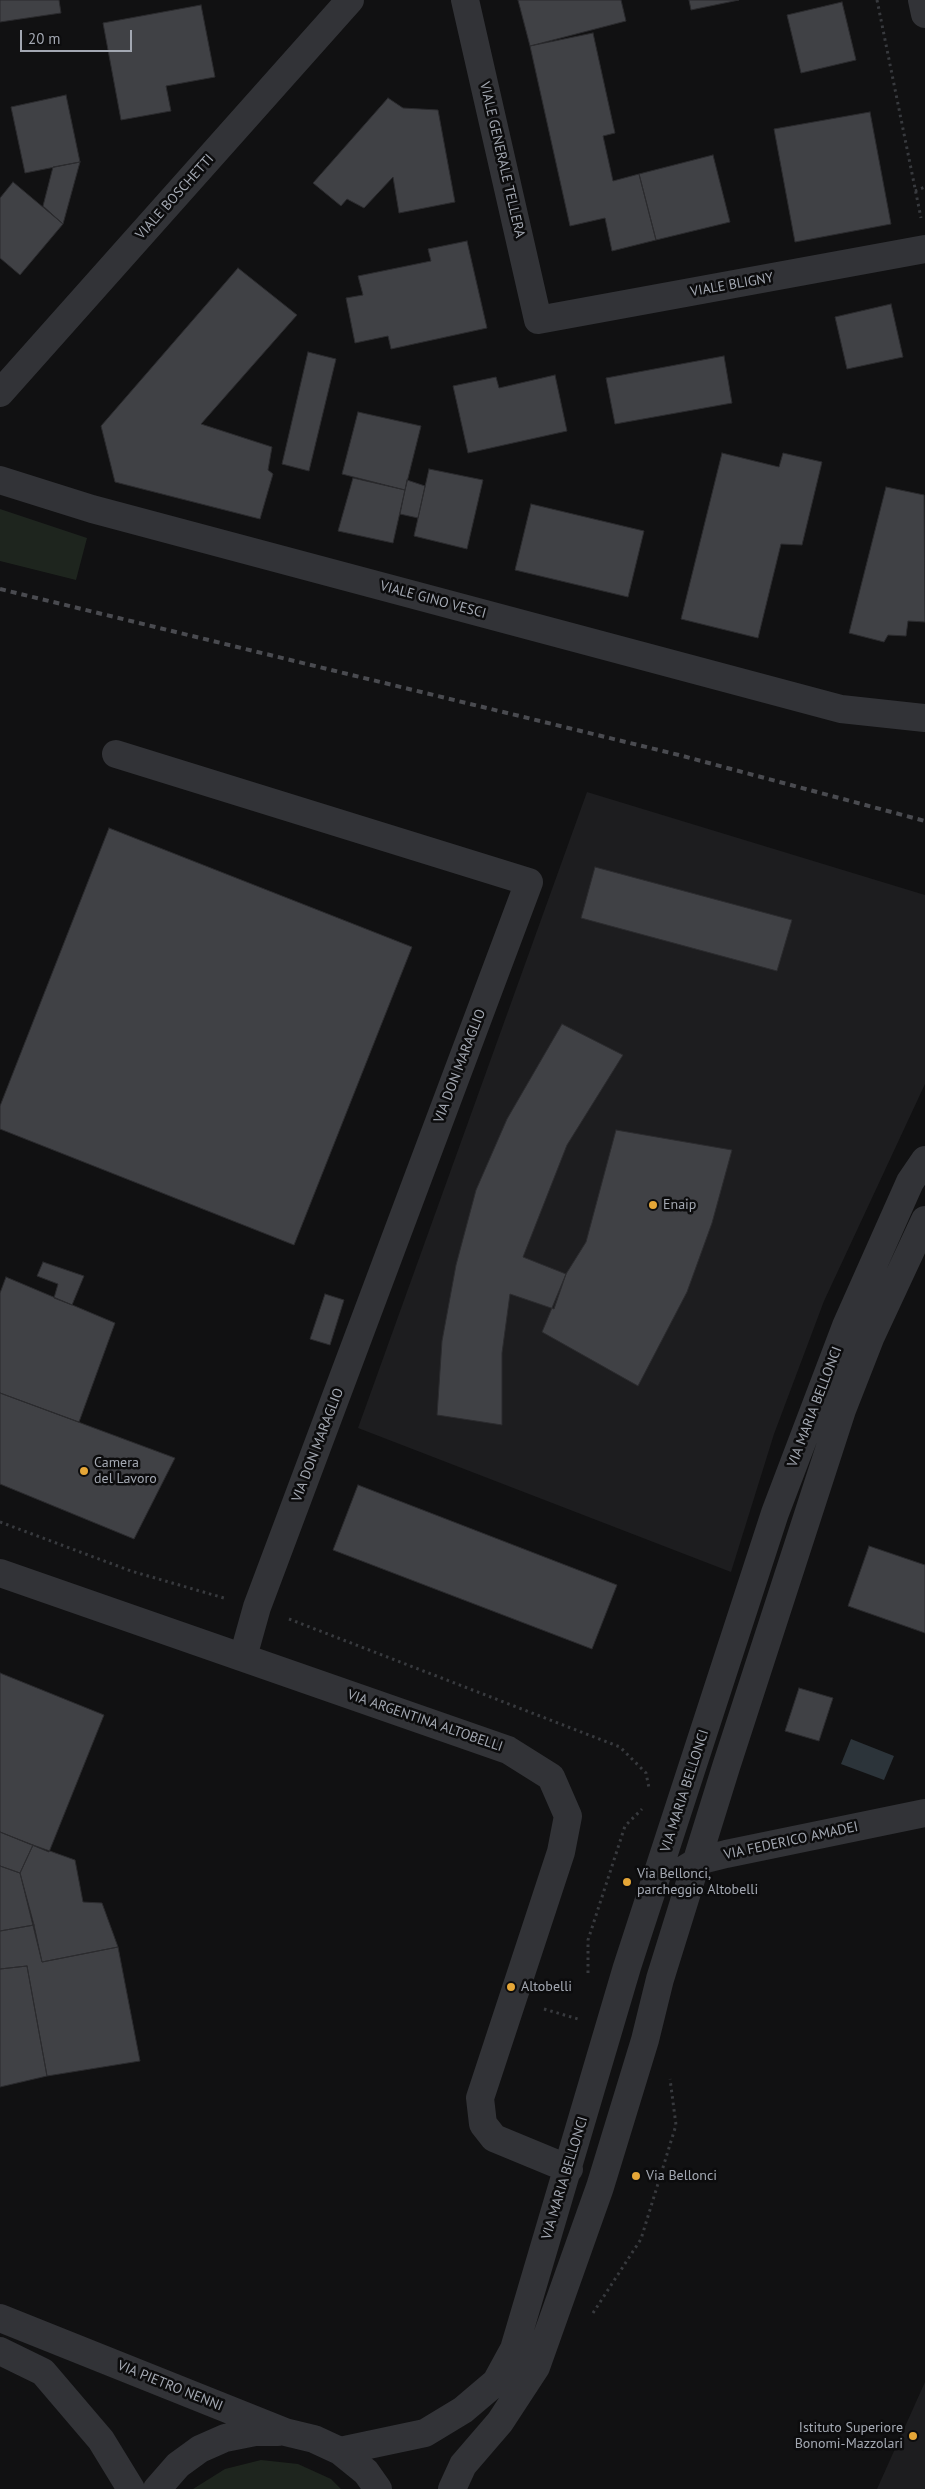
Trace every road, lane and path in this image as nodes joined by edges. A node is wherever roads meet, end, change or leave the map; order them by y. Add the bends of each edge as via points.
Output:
1 (350, 0) edge
2 (465, 0) edge
3 (877, 0) edge
4 (922, 0) edge
5 (925, 14) edge
6 (925, 188) edge
7 (914, 191) junction
8 (924, 238) edge
9 (538, 320) joint
10 (0, 393) edge
11 (0, 480) edge
12 (925, 698) edge
13 (868, 713) junction
14 (925, 718) edge
15 (116, 754) dead end
16 (925, 1160) edge
17 (925, 1220) edge
18 (0, 1522) edge
19 (0, 1573) edge
20 (257, 1607) junction
21 (242, 1657) junction
22 (650, 1794) dead end
23 (646, 1801) dead end
24 (925, 1813) edge
25 (698, 1861) junction
26 (627, 1967) junction
27 (588, 1977) dead end
28 (513, 2000) junction
29 (599, 2027) junction
30 (569, 2168) junction
31 (0, 2318) edge
32 (0, 2351) edge
33 (285, 2432) junction
34 (340, 2452) junction
35 (130, 2489) edge
36 (157, 2489) edge
37 (378, 2489) edge
38 (452, 2489) edge

1 - 10 street, VIALE BOSCHETTI
2 - 9 street, VIALE GENERALE TELLERA
3 - 7 path
4 - 5 street
6 - 7 path
7 - 8 path
8 - 9 street, VIALE BLIGNY
11 - 13 street, VIALE GINO VESCI via 92,509 841,709
12 - 13 street, VIALE GINO VESCI
13 - 14 street, VIALE GINO VESCI
15 - 20 street, VIA DON MARAGLIO via 529,882
16 - 26 street, VIA MARIA BELLONCI via 910,1182 846,1326 775,1513
17 - 25 street, VIA MARIA BELLONCI via 875,1327 842,1410
18 - 20 path via 131,1571
19 - 21 street, VIA ARGENTINA ALTOBELLI
20 - 21 street, VIA DON MARAGLIO
20 - 22 path via 620,1747 646,1773
21 - 28 street, VIA ARGENTINA ALTOBELLI via 508,1750 550,1777 568,1816 561,1852
23 - 27 path via 625,1826 588,1940
24 - 25 street, VIA FEDERICO AMADEI
25 - 26 street, VIA FEDERICO AMADEI via 677,1874 656,1934
25 - 38 street, VIA MARIA BELLONCI via 600,2187 536,2367 500,2422 463,2465
26 - 29 street, VIA MARIA BELLONCI
28 - 29 path
28 - 30 street, VIA ARGENTINA ALTOBELLI via 480,2098 484,2124 494,2138
29 - 30 street, VIA MARIA BELLONCI
30 - 34 street, VIA MARIA BELLONCI via 514,2349 496,2382 463,2410 425,2433
31 - 33 street, VIA PIETRO NENNI
32 - 35 street via 43,2372 101,2440
33 - 34 street, VIA PIETRO NENNI via 314,2439
33 - 36 street via 255,2432 200,2449 178,2465
34 - 37 street, VIA PIETRO NENNI via 366,2472

